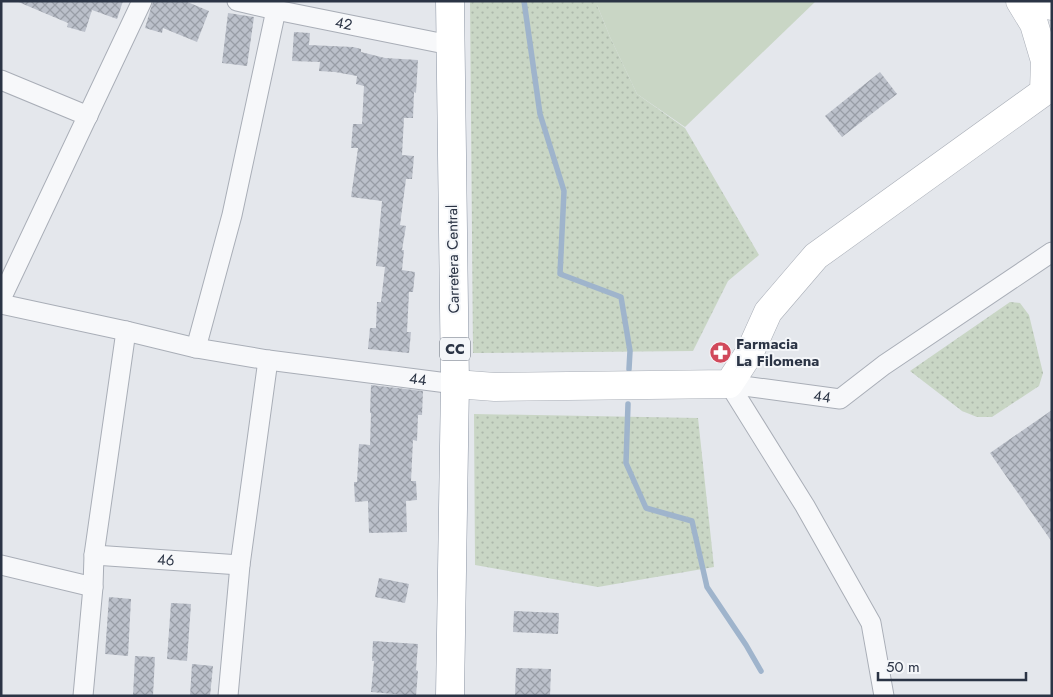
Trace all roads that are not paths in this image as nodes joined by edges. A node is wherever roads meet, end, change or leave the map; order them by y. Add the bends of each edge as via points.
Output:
1 (142, 1) edge
2 (237, 1) edge
3 (450, 1) edge
4 (1020, 1) edge
5 (1040, 1) edge
6 (1052, 6) edge
7 (276, 10) junction
8 (450, 45) junction
9 (1, 80) edge
10 (1048, 88) edge
11 (88, 116) junction
12 (1052, 252) edge
13 (1, 299) edge
14 (1, 304) edge
15 (126, 331) junction
16 (196, 348) junction
17 (268, 360) junction
18 (455, 384) junction
19 (729, 384) junction
20 (94, 555) junction
21 (1, 565) edge
22 (240, 565) junction
23 (93, 587) junction
24 (83, 696) edge
25 (228, 696) edge
26 (450, 696) edge
27 (884, 696) edge

1 - 11 street
2 - 7 street, 42
3 - 8 main road, Carretera Central / CC
4 - 10 main road via 1034,24 1045,61
5 - 6 main road
7 - 8 street, 42
7 - 16 street via 232,215
8 - 18 main road, Carretera Central / CC
9 - 11 street
10 - 19 main road via 816,256 768,312 750,352
11 - 13 street
12 - 19 street, 44 via 884,365 840,399
14 - 15 street, 44
15 - 16 street, 44
15 - 20 street
16 - 17 street, 44
17 - 18 street, 44
17 - 22 street
18 - 19 main road, 44 via 495,387
18 - 26 main road, Carretera Central / CC
19 - 27 street via 805,506 871,623
20 - 22 street, 46
20 - 23 street
21 - 23 street
22 - 25 street
23 - 24 street

